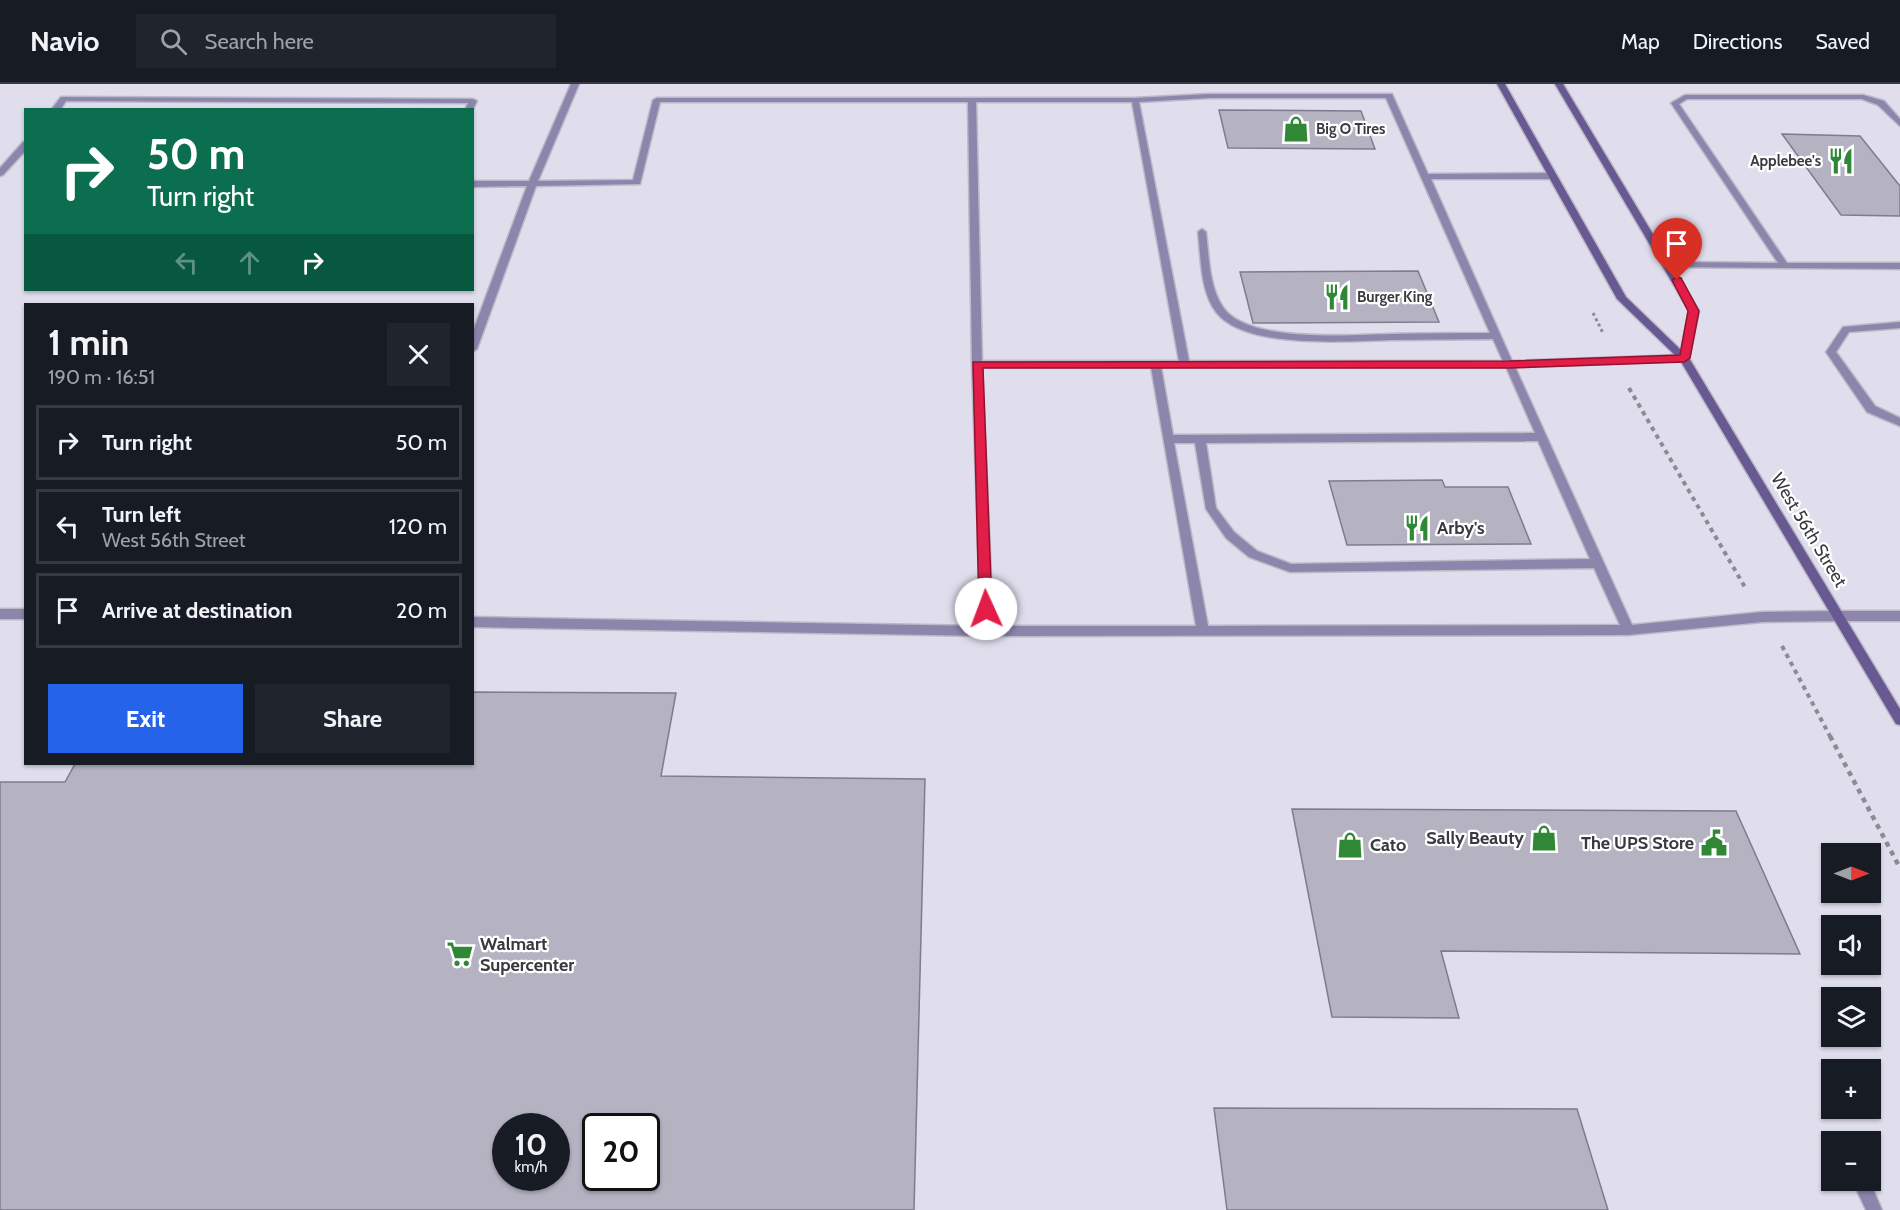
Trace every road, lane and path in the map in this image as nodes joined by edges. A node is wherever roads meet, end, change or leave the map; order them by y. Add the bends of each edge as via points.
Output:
1 (575, 84) edge
2 (1501, 84) edge
3 (1559, 84) edge
4 (972, 99) junction
5 (1134, 100) junction
6 (57, 108) edge
7 (470, 108) edge
8 (1900, 124) edge
9 (24, 146) edge
10 (0, 173) edge
11 (1552, 176) junction
12 (1425, 177) junction
13 (474, 184) edge
14 (532, 184) junction
15 (1202, 232) dead end
16 (1783, 264) junction
17 (1669, 266) junction
18 (1900, 266) edge
19 (1591, 309) dead end
20 (1900, 326) edge
21 (1496, 336) junction
22 (474, 344) edge
23 (1684, 358) junction
24 (1617, 361) junction
25 (977, 364) junction
26 (1155, 364) junction
27 (1509, 364) junction
28 (1185, 365) junction
29 (1900, 422) edge
30 (1541, 437) junction
31 (1168, 439) junction
32 (1200, 439) junction
33 (1598, 563) junction
34 (0, 614) edge
35 (24, 614) edge
36 (1839, 616) junction
37 (1900, 616) edge
38 (1762, 617) junction
39 (474, 622) edge
40 (1628, 630) junction
41 (987, 631) junction
42 (1203, 631) junction
43 (1900, 720) edge
44 (1900, 868) edge
45 (1865, 1191) edge
46 (1874, 1210) edge

1 - 14 street
2 - 11 main road, West 56th Street
3 - 17 main road
4 - 5 street
4 - 14 street via 657,100 637,182
4 - 25 street
5 - 12 street via 1389,96
5 - 28 street
6 - 7 street via 64,99 473,101
8 - 16 street via 1881,102 1863,97 1685,98 1675,103
9 - 10 street
11 - 12 street
11 - 23 main road, West 56th Street via 1622,299
12 - 21 street
13 - 14 street
14 - 22 street
15 - 21 street via 1213,298 1223,315 1245,327 1313,338
16 - 17 street
16 - 18 street
17 - 23 main road via 1694,311
19 - 24 path
20 - 29 street via 1846,329 1831,352 1871,409
21 - 27 street
23 - 24 street
23 - 36 main road, West 56th Street
24 - 27 street
24 - 38 path
25 - 26 street
25 - 41 street
26 - 28 street
26 - 31 street
27 - 28 street
27 - 30 street
30 - 32 street
30 - 33 street
31 - 32 street
31 - 42 street
32 - 33 street via 1211,509 1230,535 1253,554 1290,568
33 - 40 street
34 - 35 street
36 - 37 street
36 - 38 street
36 - 43 main road, West 56th Street
38 - 40 street
38 - 44 path via 1786,652
39 - 41 street
40 - 42 street
41 - 42 street
45 - 46 street

